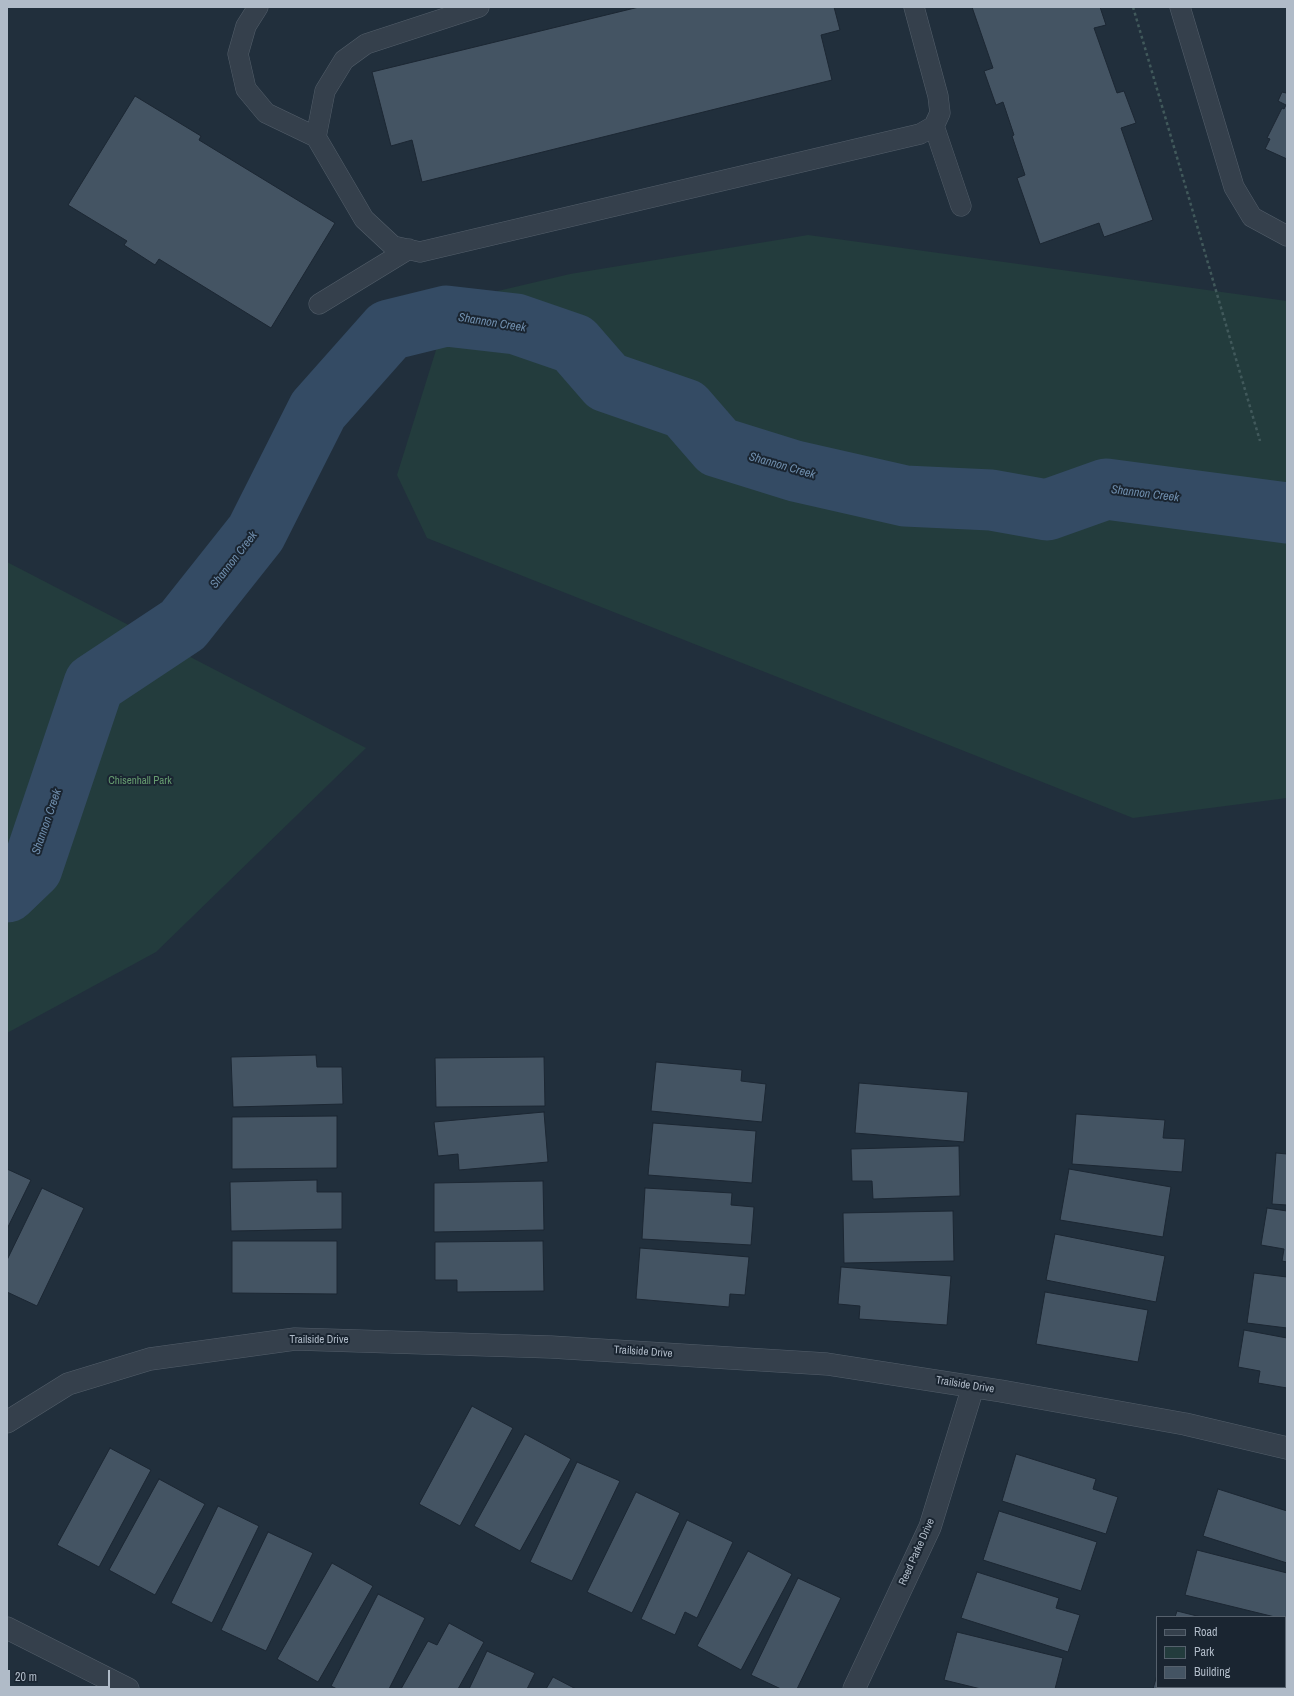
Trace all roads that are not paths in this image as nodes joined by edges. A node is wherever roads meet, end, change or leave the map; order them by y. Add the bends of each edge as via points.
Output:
1 (258, 7) edge
2 (479, 7) edge
3 (914, 7) edge
4 (1180, 7) edge
5 (934, 126) junction
6 (316, 138) junction
7 (961, 206) dead end
8 (1287, 236) edge
9 (409, 249) junction
10 (319, 304) dead end
11 (973, 1387) junction
12 (7, 1422) edge
13 (1287, 1448) edge
14 (7, 1628) edge
15 (128, 1689) edge
16 (854, 1689) edge

1 - 6 lane via 246,26 238,54 246,89 266,113
2 - 6 lane via 366,44 344,60 325,91
3 - 5 lane via 938,96 940,113
4 - 8 lane via 1234,187 1252,217
5 - 7 lane
5 - 9 lane via 920,134 883,144 420,252
6 - 9 lane via 364,218 393,246
9 - 10 lane
11 - 12 street, Trailside Drive via 827,1364 551,1347 295,1339 142,1362 68,1384
11 - 13 street, Trailside Drive via 1185,1424
11 - 16 street, Reed Parke Drive via 930,1527
14 - 15 street

